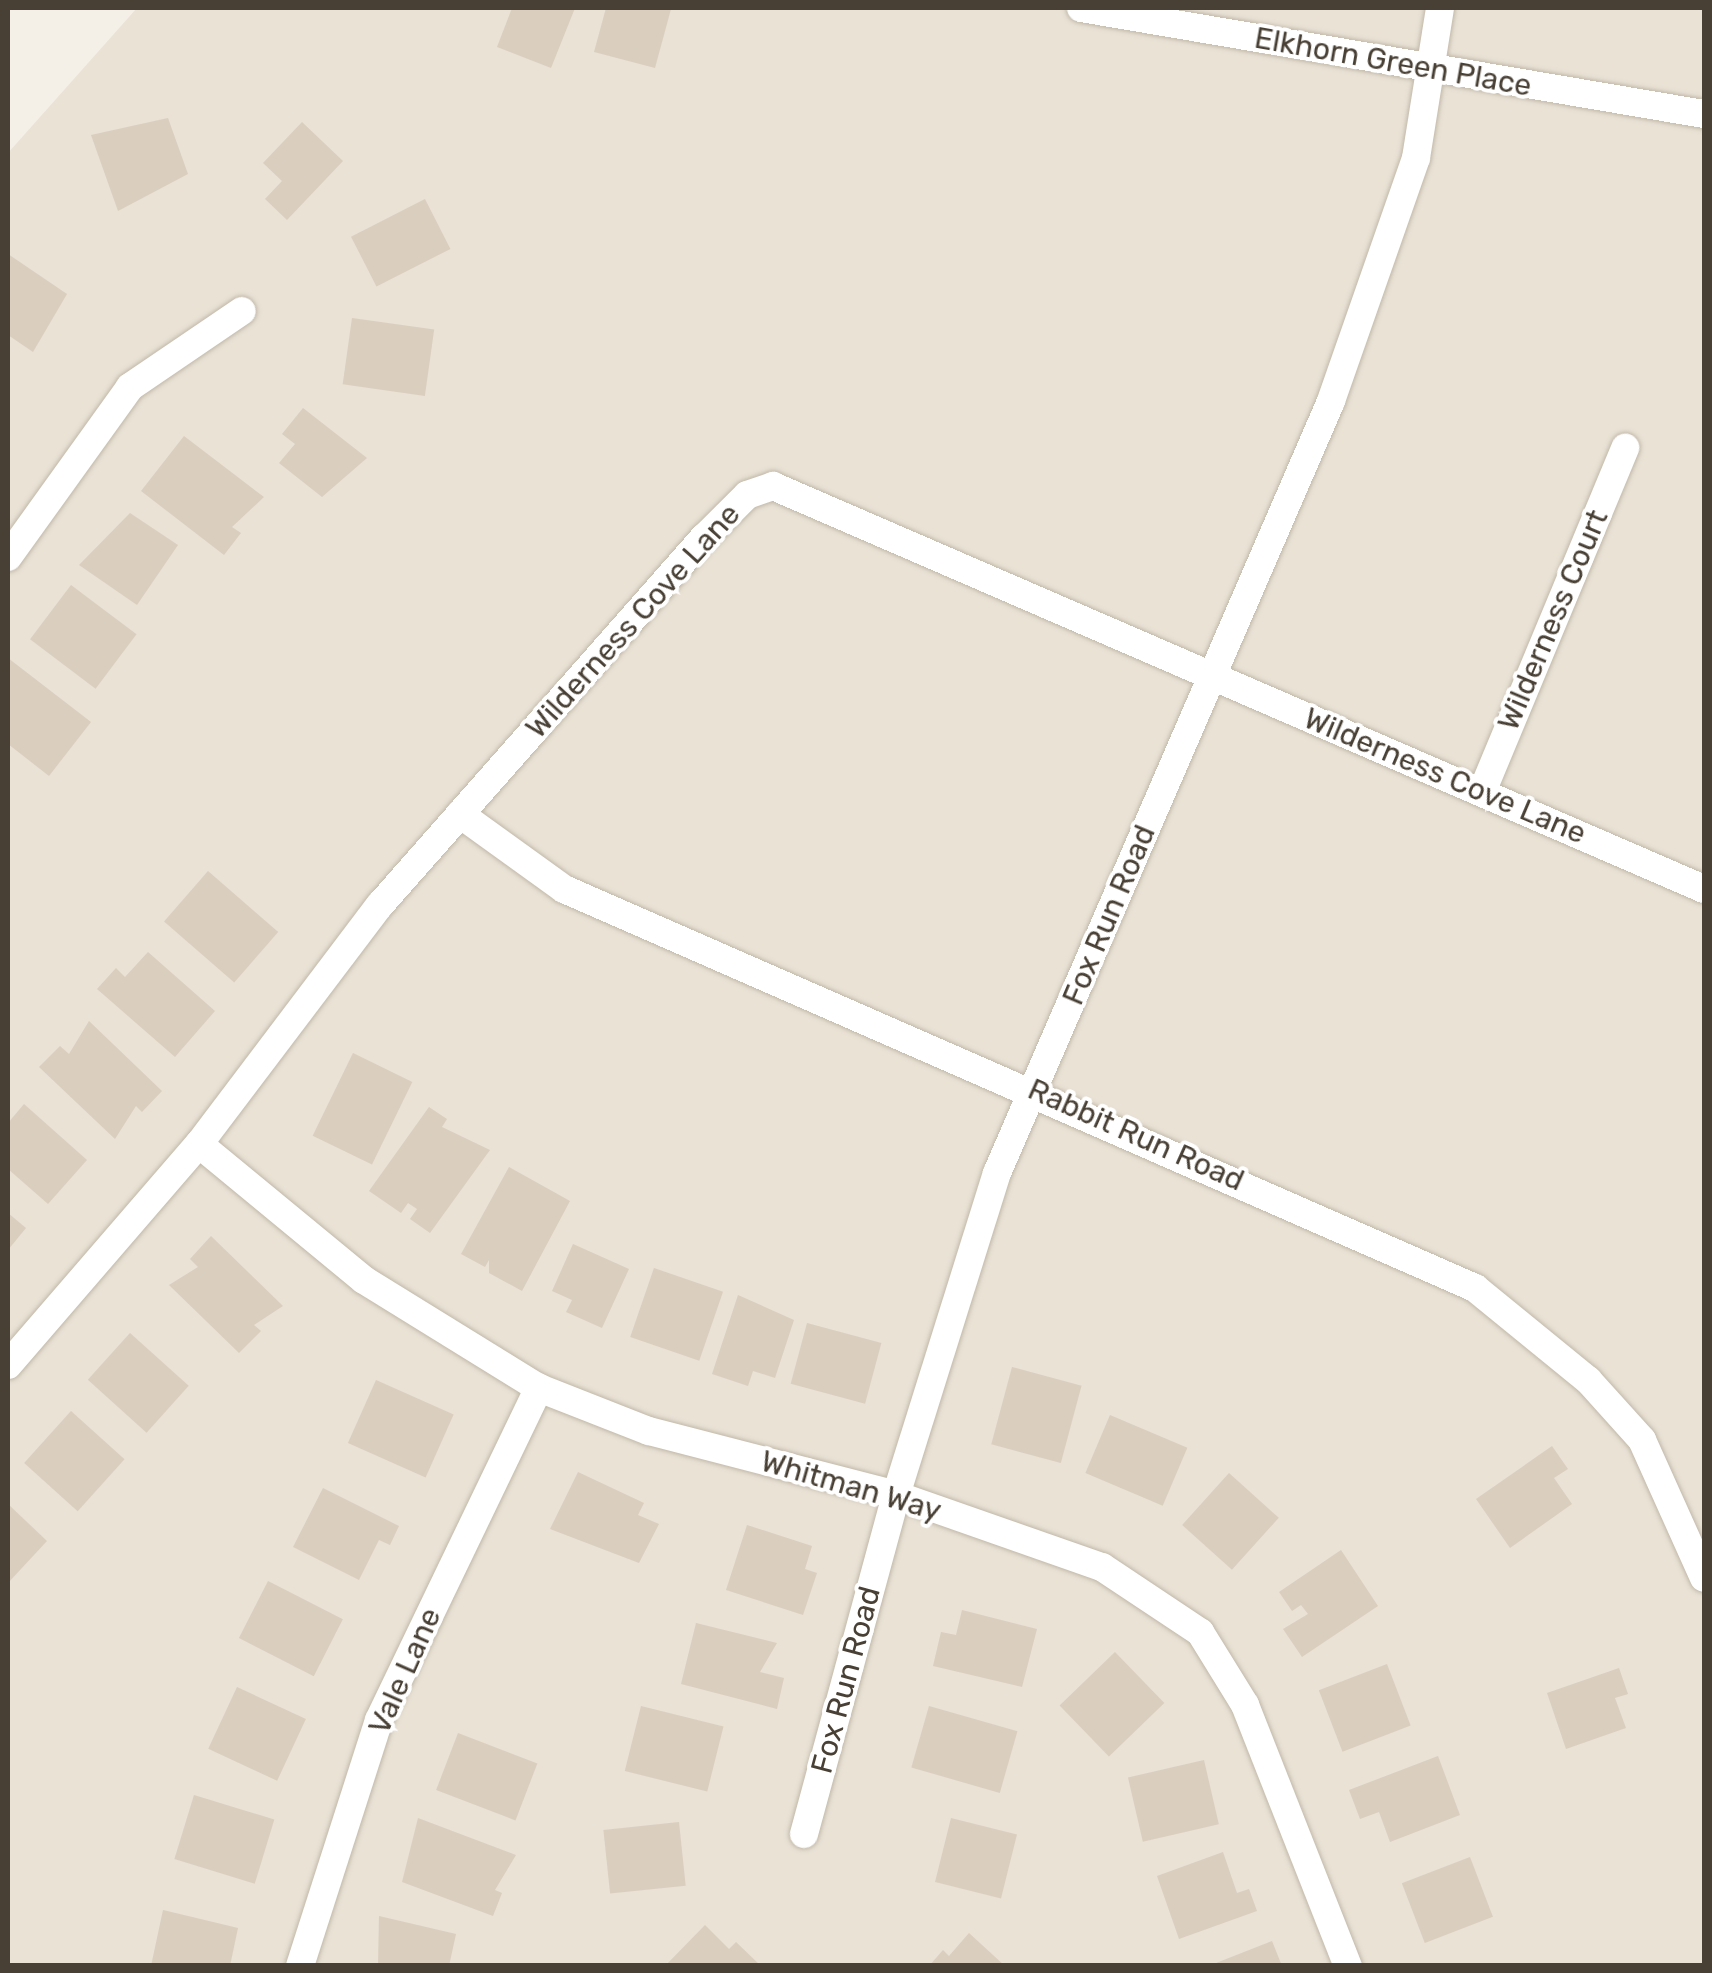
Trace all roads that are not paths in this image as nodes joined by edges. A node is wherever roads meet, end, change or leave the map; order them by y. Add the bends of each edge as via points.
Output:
1 (1081, 8) edge
2 (1440, 8) edge
3 (1430, 70) junction
4 (1704, 114) edge
5 (242, 311) dead end
6 (1625, 448) dead end
7 (8, 557) edge
8 (1212, 676) junction
9 (1482, 792) junction
10 (460, 814) junction
11 (1704, 889) edge
12 (1034, 1088) junction
13 (199, 1144) junction
14 (8, 1364) edge
15 (540, 1388) junction
16 (896, 1495) junction
17 (1704, 1578) edge
18 (804, 1834) dead end
19 (300, 1966) edge
20 (1348, 1966) edge

1 - 3 street, Elkhorn Green Place
2 - 3 street, Fox Run Road
3 - 4 street, Elkhorn Green Place
3 - 8 street, Fox Run Road via 1416,158 1337,382
5 - 7 street via 130,386
6 - 9 street, Wilderness Court
8 - 9 street, Wilderness Cove Lane
8 - 10 street, Wilderness Cove Lane via 773,486 746,495 705,537
8 - 12 street, Fox Run Road
9 - 11 street, Wilderness Cove Lane
10 - 12 street, Rabbit Run Road via 564,888
10 - 13 street, Wilderness Cove Lane
12 - 16 street, Fox Run Road via 997,1173
12 - 17 street, Rabbit Run Road via 1475,1288 1588,1380 1642,1440
13 - 14 street, Wilderness Cove Lane
13 - 15 street, Whitman Way via 364,1280
15 - 16 street, Whitman Way via 649,1431
15 - 19 street, Vale Lane via 379,1720
16 - 18 street, Fox Run Road
16 - 20 street, Whitman Way via 1102,1567 1200,1632 1246,1705

